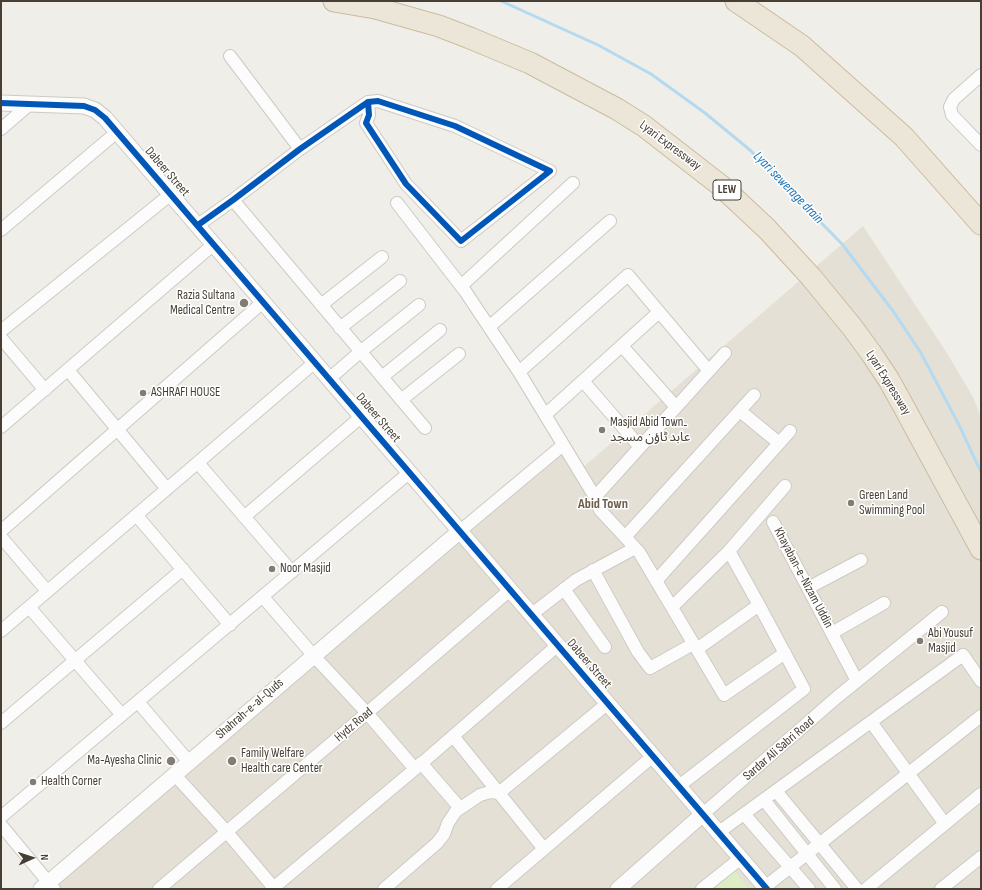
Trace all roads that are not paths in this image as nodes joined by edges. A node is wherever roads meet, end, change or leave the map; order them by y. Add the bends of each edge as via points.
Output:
1 (334, 1) edge
2 (736, 1) edge
3 (230, 56) dead end
4 (981, 75) edge
5 (368, 102) junction
6 (1, 103) edge
7 (30, 104) junction
8 (1, 130) edge
9 (117, 132) junction
10 (981, 145) edge
11 (300, 149) junction
12 (573, 183) dead end
13 (171, 194) junction
14 (233, 200) junction
15 (398, 203) dead end
16 (610, 221) dead end
17 (981, 224) edge
18 (198, 225) junction
19 (1, 230) edge
20 (214, 244) junction
21 (382, 257) dead end
22 (400, 281) dead end
23 (461, 286) junction
24 (263, 302) junction
25 (419, 304) dead end
26 (321, 305) junction
27 (660, 312) junction
28 (489, 327) junction
29 (340, 328) junction
30 (440, 330) dead end
31 (1, 331) edge
32 (1, 338) edge
33 (622, 346) junction
34 (360, 352) junction
35 (725, 353) dead end
36 (459, 354) dead end
37 (314, 363) junction
38 (68, 370) junction
39 (709, 371) junction
40 (519, 372) junction
41 (382, 377) junction
42 (329, 379) junction
43 (583, 381) junction
44 (45, 390) junction
45 (754, 395) dead end
46 (401, 400) junction
47 (676, 407) junction
48 (740, 411) junction
49 (545, 415) junction
50 (362, 416) junction
51 (1, 427) edge
52 (425, 428) dead end
53 (117, 429) junction
54 (790, 431) dead end
55 (779, 443) junction
56 (563, 445) junction
57 (640, 447) junction
58 (198, 463) junction
59 (410, 472) junction
60 (785, 486) dead end
61 (168, 489) junction
62 (595, 497) junction
63 (137, 516) junction
64 (244, 517) junction
65 (773, 522) dead end
66 (1, 531) edge
67 (460, 531) junction
68 (1, 537) edge
69 (625, 537) junction
70 (636, 548) junction
71 (981, 548) edge
72 (728, 551) junction
73 (861, 560) dead end
74 (183, 569) junction
75 (593, 570) junction
76 (292, 572) junction
77 (656, 581) junction
78 (808, 588) junction
79 (564, 589) junction
80 (510, 590) junction
81 (47, 591) junction
82 (263, 597) junction
83 (884, 603) dead end
84 (759, 605) junction
85 (29, 607) junction
86 (672, 607) junction
87 (942, 612) dead end
88 (532, 614) junction
89 (230, 624) junction
90 (1, 631) edge
91 (832, 633) junction
92 (558, 645) junction
93 (695, 646) junction
94 (605, 647) dead end
95 (785, 654) junction
96 (313, 655) junction
97 (75, 660) junction
98 (857, 681) junction
99 (981, 681) edge
100 (138, 702) junction
101 (608, 703) junction
102 (367, 713) junction
103 (122, 715) junction
104 (981, 716) edge
105 (871, 722) junction
106 (1, 723) edge
107 (453, 736) junction
108 (653, 756) junction
109 (189, 762) junction
110 (418, 766) junction
111 (174, 774) junction
112 (908, 774) junction
113 (679, 786) junction
114 (776, 791) junction
115 (499, 793) junction
116 (981, 794) edge
117 (764, 800) junction
118 (460, 808) junction
119 (703, 814) junction
120 (744, 814) junction
121 (1, 817) edge
122 (945, 824) junction
123 (1, 825) edge
124 (226, 831) junction
125 (719, 832) junction
126 (820, 844) junction
127 (544, 849) junction
128 (807, 854) junction
129 (981, 857) edge
130 (741, 858) junction
131 (790, 867) junction
132 (48, 887) edge
133 (505, 887) edge
134 (273, 888) edge
135 (766, 888) edge
136 (159, 889) edge
137 (384, 889) edge
138 (618, 889) edge
139 (702, 889) edge
140 (809, 889) edge
141 (835, 889) edge
142 (857, 889) edge
143 (866, 889) edge
144 (941, 889) edge

1 - 71 highway, Lyari Expressway / LEW via 375,8 439,26 530,63 617,108 720,185 767,229 811,277 871,353 889,380
2 - 17 highway via 802,46 904,137
3 - 11 street
4 - 10 street via 950,107 952,115
5 - 5 street via 369,115 366,123 406,184 461,241 550,171 455,126 378,101
5 - 11 street
6 - 7 street, Dabeer Street
7 - 8 street
7 - 9 street, Dabeer Street via 84,106 106,118
9 - 13 street, Dabeer Street
9 - 19 street
11 - 14 street
12 - 23 street
13 - 18 street, Dabeer Street
13 - 31 street
14 - 18 street
14 - 26 street
15 - 23 street
16 - 28 street
18 - 20 street, Dabeer Street
20 - 24 street, Dabeer Street
20 - 38 street
21 - 26 street
22 - 29 street
23 - 28 street
24 - 37 street, Dabeer Street
24 - 53 street
25 - 34 street
26 - 29 street
27 - 33 street
27 - 39 street
27 - 40 street via 628,275
28 - 40 street
29 - 34 street
30 - 41 street
32 - 44 street
33 - 43 street
33 - 47 street
34 - 41 street
34 - 42 street
35 - 39 street
36 - 46 street
37 - 42 street, Dabeer Street
37 - 58 street
38 - 44 street
38 - 53 street
39 - 47 street
40 - 49 street
41 - 46 street
42 - 50 street, Dabeer Street
43 - 49 street
43 - 57 street
44 - 51 street
45 - 48 street
46 - 52 street
47 - 57 street
48 - 55 street
48 - 69 street
49 - 56 street
50 - 59 street, Dabeer Street
50 - 64 street
53 - 61 street
53 - 66 street
54 - 55 street
55 - 77 street
56 - 62 street
56 - 67 street
57 - 62 street
58 - 61 street
58 - 64 street
59 - 67 street, Dabeer Street
59 - 76 street
60 - 72 street
61 - 63 street
62 - 69 street via 600,510
63 - 74 street
63 - 81 street
64 - 76 street
65 - 78 street, Khayaban-e-Nizam Uddin
67 - 80 street, Dabeer Street
67 - 96 street, Shahrah-e-al-Quds
68 - 81 street
69 - 70 street
70 - 75 street
70 - 77 street
72 - 84 street
72 - 86 street
73 - 78 street
74 - 89 street
74 - 97 street
75 - 79 street
75 - 93 street via 638,652 650,668
76 - 82 street
77 - 86 street
78 - 91 street, Khayaban-e-Nizam Uddin
79 - 88 street
79 - 94 street
80 - 88 street, Dabeer Street
80 - 102 street, Hydz Road
81 - 85 street
82 - 89 street
82 - 96 street
83 - 91 street, Khayaban-e-Nizam Uddin
84 - 93 street
84 - 95 street
85 - 90 street
85 - 97 street
86 - 93 street
87 - 98 street, Sardar Ali Sabri Road
88 - 92 street, Dabeer Street
89 - 100 street
91 - 98 street, Khayaban-e-Nizam Uddin
92 - 101 street, Dabeer Street
92 - 107 street
93 - 95 street via 724,695
95 - 113 street via 804,689
96 - 102 street
96 - 109 street, Shahrah-e-al-Quds
97 - 103 street
97 - 106 street
98 - 119 street, Sardar Ali Sabri Road
99 - 105 street via 963,655
100 - 103 street
100 - 109 street
101 - 108 street, Dabeer Street
101 - 115 street
102 - 110 street
102 - 124 street, Hydz Road
103 - 121 street
104 - 112 street
105 - 112 street
105 - 114 street
107 - 110 street
107 - 115 street
108 - 113 street, Dabeer Street
108 - 127 street
109 - 111 street, Shahrah-e-al-Quds
110 - 118 street
110 - 134 street
111 - 124 street
111 - 132 street, Shahrah-e-al-Quds
112 - 122 street
112 - 126 street
113 - 119 street, Dabeer Street
114 - 117 street
114 - 126 street
115 - 118 street via 480,795
115 - 127 street
116 - 122 street
117 - 120 street
117 - 128 street
118 - 137 street via 437,843
119 - 125 street, Dabeer Street
119 - 138 street, Sardar Ali Sabri Road
120 - 125 street
120 - 131 street
122 - 143 street
123 - 132 street
124 - 134 street
124 - 136 street, Hydz Road
125 - 130 street, Dabeer Street
126 - 128 street
126 - 142 street
127 - 133 street
128 - 131 street
128 - 141 street
129 - 144 street
130 - 135 street, Dabeer Street
130 - 139 street
131 - 135 street
131 - 140 street

